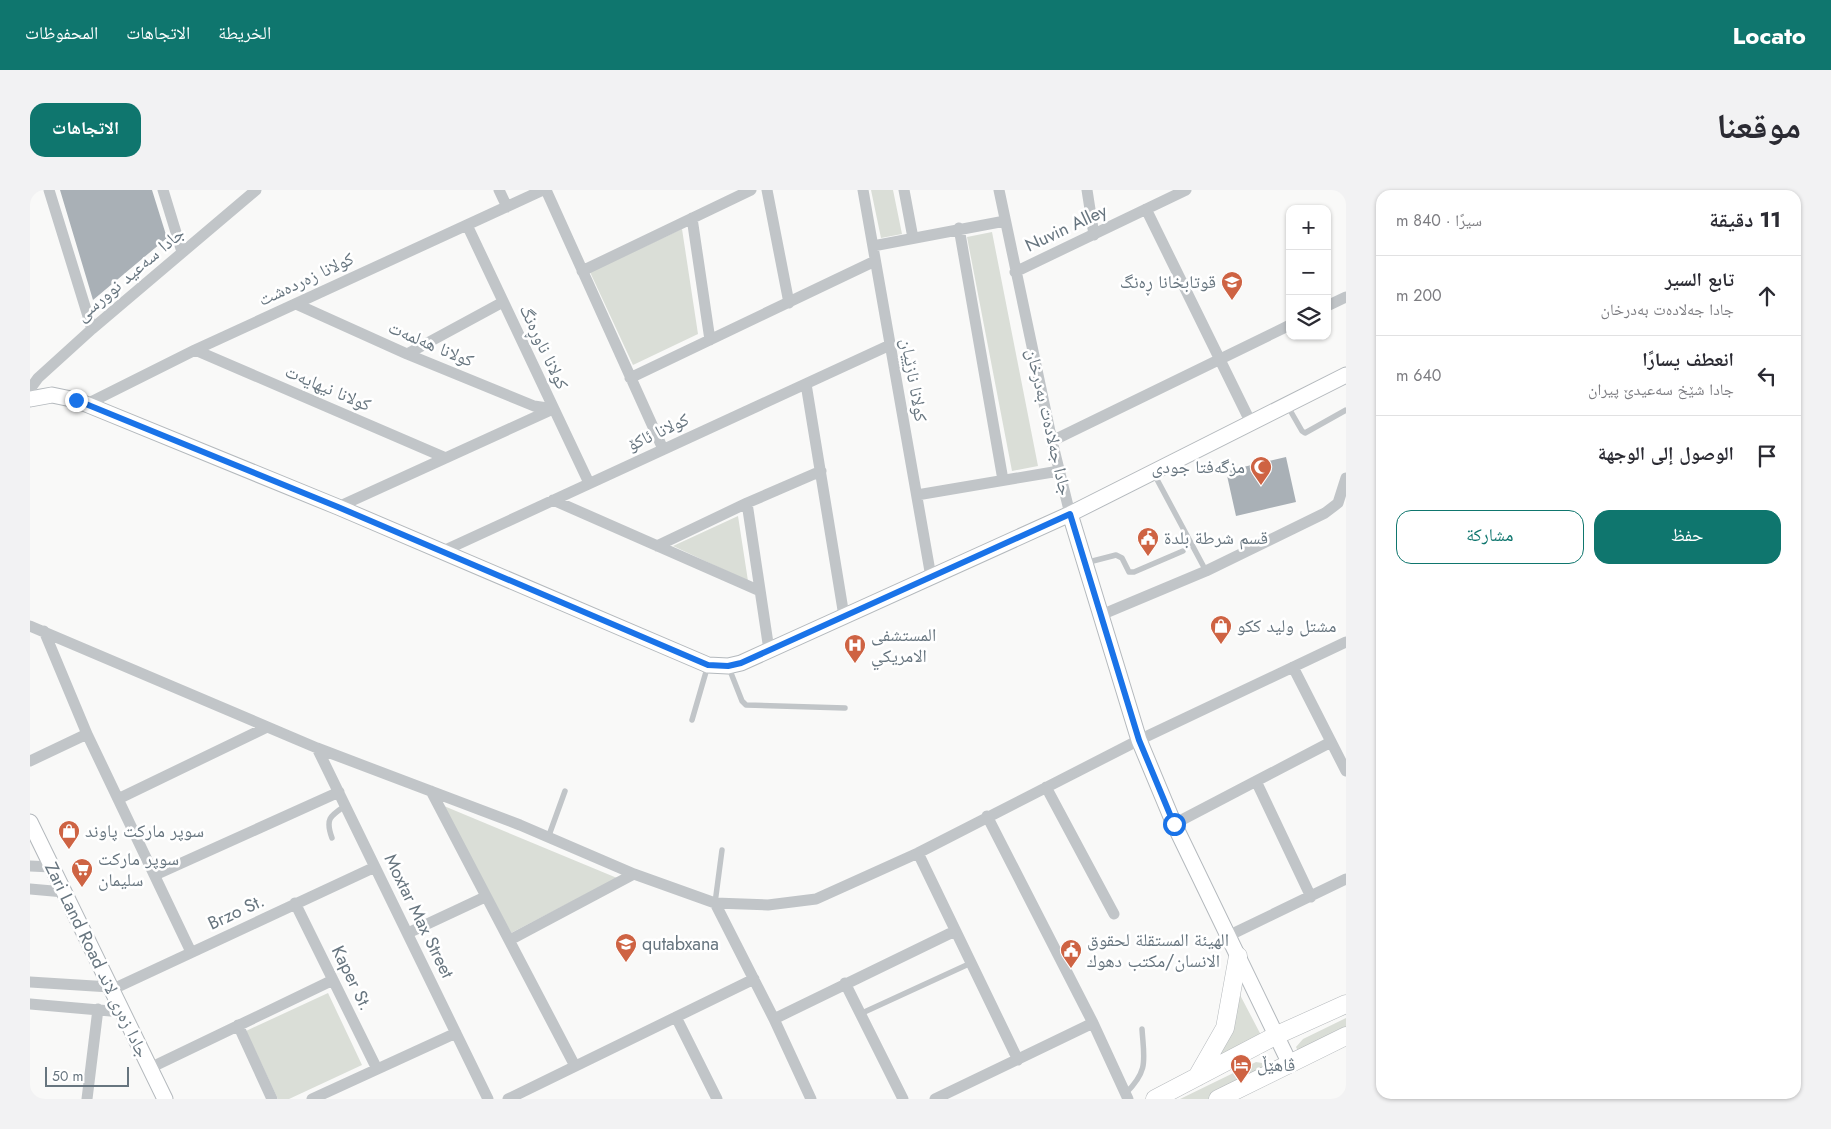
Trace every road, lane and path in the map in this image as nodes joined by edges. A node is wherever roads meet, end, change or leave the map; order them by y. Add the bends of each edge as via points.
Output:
1 (49, 190) edge
2 (163, 190) edge
3 (256, 190) edge
4 (499, 190) edge
5 (544, 190) edge
6 (751, 190) edge
7 (767, 190) edge
8 (863, 190) edge
9 (904, 190) edge
10 (999, 190) edge
11 (1087, 190) edge
12 (1186, 190) edge
13 (246, 194) edge
14 (507, 207) junction
15 (1146, 210) junction
16 (692, 218) junction
17 (1005, 220) junction
18 (467, 225) junction
19 (959, 228) junction
20 (1094, 235) junction
21 (914, 238) junction
22 (872, 246) junction
23 (182, 252) junction
24 (875, 261) junction
25 (582, 271) junction
26 (1015, 272) junction
27 (1346, 297) edge
28 (503, 302) junction
29 (789, 303) junction
30 (296, 304) junction
31 (1331, 304) edge
32 (1286, 327) edge
33 (92, 329) junction
34 (710, 340) junction
35 (890, 345) junction
36 (196, 350) junction
37 (407, 354) junction
38 (1220, 360) junction
39 (1346, 375) edge
40 (630, 378) junction
41 (806, 384) junction
42 (30, 391) edge
43 (46, 395) junction
44 (30, 399) edge
45 (87, 404) junction
46 (1287, 405) junction
47 (554, 409) junction
48 (1346, 410) edge
49 (1251, 423) junction
50 (1052, 441) junction
51 (663, 450) junction
52 (446, 458) junction
53 (821, 471) junction
54 (1059, 471) junction
55 (1153, 472) junction
56 (1346, 478) edge
57 (1004, 480) junction
58 (589, 483) junction
59 (917, 495) junction
60 (553, 500) junction
61 (747, 503) junction
62 (338, 507) junction
63 (1070, 514) junction
64 (657, 546) junction
65 (1183, 551) dead end
66 (441, 552) junction
67 (1085, 563) junction
68 (1206, 571) junction
69 (931, 577) junction
70 (760, 591) junction
71 (1101, 615) junction
72 (844, 616) junction
73 (30, 626) edge
74 (44, 631) junction
75 (1346, 642) edge
76 (769, 650) junction
77 (708, 665) junction
78 (728, 666) junction
79 (1293, 667) junction
80 (845, 708) dead end
81 (692, 720) dead end
82 (267, 727) junction
83 (87, 734) junction
84 (1139, 740) junction
85 (1331, 742) junction
86 (317, 748) junction
87 (30, 761) edge
88 (1346, 771) edge
89 (1256, 781) junction
90 (1046, 786) junction
91 (431, 791) junction
92 (565, 791) dead end
93 (339, 792) junction
94 (118, 799) junction
95 (346, 806) junction
96 (987, 816) junction
97 (30, 822) edge
98 (1174, 824) junction
99 (332, 838) dead end
100 (548, 838) junction
101 (722, 850) dead end
102 (918, 853) junction
103 (30, 866) edge
104 (375, 867) junction
105 (52, 868) junction
106 (634, 874) junction
107 (155, 875) junction
108 (1346, 879) edge
109 (30, 890) edge
110 (64, 892) junction
111 (485, 897) junction
112 (1311, 897) junction
113 (295, 903) junction
114 (715, 903) junction
115 (1114, 914) dead end
116 (955, 930) junction
117 (408, 933) junction
118 (1228, 936) junction
119 (510, 940) junction
120 (192, 952) junction
121 (1238, 956) junction
122 (971, 962) junction
123 (754, 979) junction
124 (333, 980) junction
125 (30, 982) edge
126 (845, 983) junction
127 (111, 988) junction
128 (30, 1004) edge
129 (1346, 1004) edge
130 (98, 1009) junction
131 (122, 1012) junction
132 (860, 1014) junction
133 (676, 1017) junction
134 (774, 1019) junction
135 (1093, 1023) junction
136 (238, 1025) junction
137 (1142, 1029) dead end
138 (456, 1033) junction
139 (1277, 1035) junction
140 (1346, 1036) edge
141 (1018, 1060) junction
142 (1290, 1064) junction
143 (575, 1066) junction
144 (150, 1068) junction
145 (377, 1069) junction
146 (1196, 1079) junction
147 (1127, 1096) edge
148 (712, 1098) edge
149 (88, 1099) edge
150 (164, 1099) edge
151 (272, 1099) edge
152 (312, 1099) edge
153 (488, 1099) edge
154 (508, 1099) edge
155 (811, 1099) edge
156 (903, 1099) edge
157 (935, 1099) edge
158 (1155, 1099) edge
159 (1218, 1099) edge

1 - 33 street
2 - 23 street
3 - 13 street, جادا سەعید نوورسی
4 - 14 street
5 - 14 street, کولانا زەردەشت
5 - 25 street
6 - 16 street
7 - 29 street
8 - 22 street, کولانا نازێیان
9 - 21 street
10 - 17 street, جادا جەلادەت بەدرخان
11 - 20 street
12 - 15 street, Nuvin Alley
13 - 23 street, جادا سەعید نوورسی
14 - 18 street, کولانا زەردەشت
15 - 20 street, Nuvin Alley
15 - 38 street
16 - 25 street
16 - 34 street
17 - 19 street
17 - 26 street, جادا جەلادەت بەدرخان
18 - 28 street, کولانا ناوڕەنگ
18 - 30 street, کولانا زەردەشت
19 - 21 street
19 - 57 street
20 - 26 street, Nuvin Alley
21 - 22 street
22 - 24 street, کولانا نازێیان
23 - 33 street, جادا سەعید نوورسی
24 - 29 street
24 - 35 street, کولانا نازێیان
25 - 40 street
26 - 50 street, جادا جەلادەت بەدرخان
27 - 31 street
28 - 37 street
28 - 47 street, کولانا ناوڕەنگ
29 - 34 street
30 - 36 street, کولانا زەردەشت
30 - 37 street, کولانا هەلمەت
32 - 38 street
33 - 42 street, جادا سەعید نوورسی via 38,378
34 - 40 street
35 - 41 street, کولانا ئاکۆ
35 - 59 street, کولانا نازێیان
36 - 45 street, کولانا زەردەشت
36 - 52 street, کولانا نیهایەت
37 - 47 street, کولانا هەلمەت via 534,406
38 - 49 street
38 - 50 street
39 - 46 street
40 - 51 street
41 - 51 street, کولانا ئاکۆ
41 - 53 street
42 - 43 street
43 - 44 street
43 - 45 street
45 - 62 street
46 - 48 lane via 1305,433
46 - 49 street
47 - 52 street
47 - 58 street, کولانا ناوڕەنگ
49 - 55 street
50 - 54 street, جادا جەلادەت بەدرخان
51 - 58 street, کولانا ئاکۆ
52 - 62 street
53 - 61 street
53 - 72 street
54 - 57 street
54 - 63 street, جادا جەلادەت بەدرخان
55 - 63 street
55 - 68 lane
56 - 68 street via 1338,503 1325,513
57 - 59 street
58 - 60 street, کولانا ئاکۆ
59 - 69 street, کولانا نازێیان
60 - 64 street
60 - 66 street, کولانا ئاکۆ
61 - 64 street
61 - 70 street
62 - 66 street
63 - 67 street, جادا جەلادەت بەدرخان
63 - 69 street
64 - 70 street
65 - 67 lane via 1134,572 1129,572 1122,558 1116,555
66 - 77 street
67 - 71 street, جادا جەلادەت بەدرخان
68 - 71 street
69 - 72 street
70 - 76 street
71 - 84 street, جادا جەلادەت بەدرخان
72 - 76 street
73 - 74 street
74 - 82 street
74 - 83 street
75 - 79 street
76 - 78 street
77 - 78 street
77 - 81 lane
78 - 80 lane via 746,705
79 - 84 street
79 - 85 street
82 - 86 street
82 - 94 street
83 - 87 street
83 - 94 street
84 - 90 street
84 - 98 street, جادا جەلادەت بەدرخان
85 - 88 street
85 - 89 street
86 - 91 street
86 - 93 street, Moxtar Max Street
89 - 98 street
89 - 112 street
90 - 96 street
90 - 115 street
91 - 100 street
91 - 111 street
92 - 100 lane
93 - 95 street, Moxtar Max Street
93 - 107 street
94 - 107 street
95 - 99 lane via 332,814 329,820
95 - 104 street, Moxtar Max Street
96 - 102 street
96 - 135 street
97 - 105 street, Zari Land Road جادا زەری لاند
98 - 118 street, جادا جەلادەت بەدرخان
100 - 106 street
101 - 114 lane
102 - 114 street via 816,899 768,905
102 - 116 street
103 - 105 street
104 - 113 street, Brzo St.
104 - 117 street, Moxtar Max Street
105 - 110 street, Zari Land Road جادا زەری لاند
106 - 114 street
106 - 119 street
107 - 120 street
108 - 112 street
109 - 110 street
110 - 127 street, Zari Land Road جادا زەری لاند
111 - 117 street
111 - 119 street
112 - 118 street
113 - 120 street, Brzo St.
113 - 124 street, Kaper St.
114 - 123 street
116 - 122 street
116 - 126 street
117 - 138 street, Moxtar Max Street
118 - 121 street, جادا جەلادەت بەدرخان
119 - 143 street
120 - 127 street, Brzo St.
121 - 139 street, جادا جەلادەت بەدرخان
121 - 146 main road via 1226,1028
122 - 132 lane
122 - 141 street
123 - 133 street
123 - 134 street
124 - 136 street
124 - 145 street, Kaper St.
125 - 127 street
126 - 132 street
126 - 134 street
127 - 131 street, Zari Land Road جادا زەری لاند
128 - 130 street
129 - 139 main road
130 - 131 street
130 - 149 street
131 - 144 street, Zari Land Road جادا زەری لاند
132 - 156 street
133 - 143 street
133 - 148 street
134 - 155 street
135 - 141 street
135 - 147 street
136 - 144 street
136 - 151 street
137 - 147 lane via 1143,1070
138 - 145 street
138 - 153 street, Moxtar Max Street
139 - 142 street, جادا جەلادەت بەدرخان
139 - 146 main road
140 - 142 main road
141 - 157 street
142 - 159 main road
143 - 154 street
144 - 150 street, Zari Land Road جادا زەری لاند
145 - 152 street
146 - 158 main road

